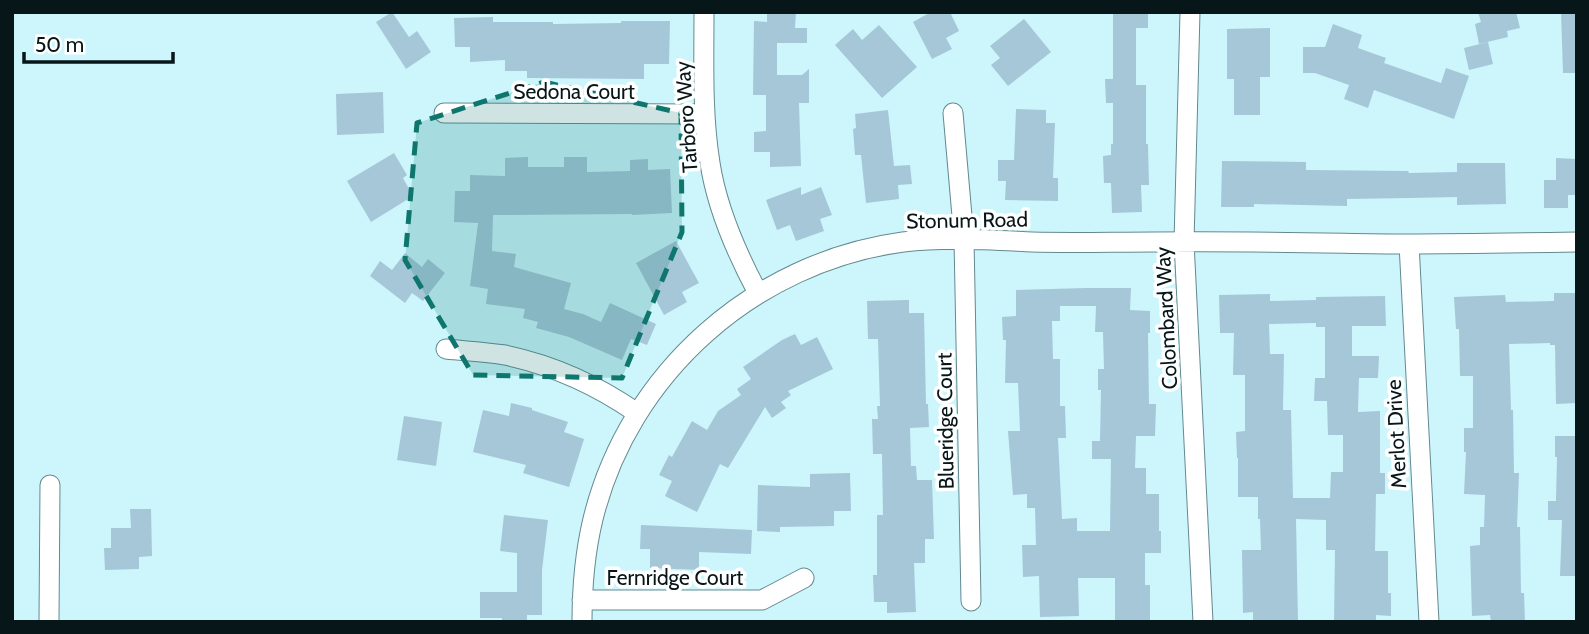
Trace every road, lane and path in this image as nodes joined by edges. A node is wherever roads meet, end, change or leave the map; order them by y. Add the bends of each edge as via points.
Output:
1 (704, 12) edge
2 (1190, 12) edge
3 (444, 113) dead end
4 (953, 113) dead end
5 (705, 114) junction
6 (964, 239) junction
7 (1184, 242) junction
8 (1577, 242) edge
9 (1409, 244) junction
10 (758, 293) junction
11 (446, 349) dead end
12 (637, 413) junction
13 (50, 485) dead end
14 (804, 578) dead end
15 (582, 600) junction
16 (971, 601) dead end
17 (49, 622) edge
18 (582, 622) edge
19 (1203, 622) edge
20 (1429, 622) edge

1 - 5 street, Tarboro Way
2 - 7 street, Colombard Way
3 - 5 street, Sedona Court
4 - 6 street, Blueridge Court
5 - 10 street, Tarboro Way via 720,208
6 - 7 street, Stonum Road
6 - 10 street, Stonum Road via 867,248 824,261
6 - 16 street, Blueridge Court
7 - 9 street, Stonum Road
7 - 19 street, Colombard Way
8 - 9 street, Stonum Road
9 - 20 street, Merlot Drive
10 - 12 street, Stonum Road via 694,343
11 - 12 street via 498,354 547,366
12 - 15 street, Stonum Road via 599,500 588,543
13 - 17 street
14 - 15 street, Fernridge Court via 762,600
15 - 18 street, Stonum Road

